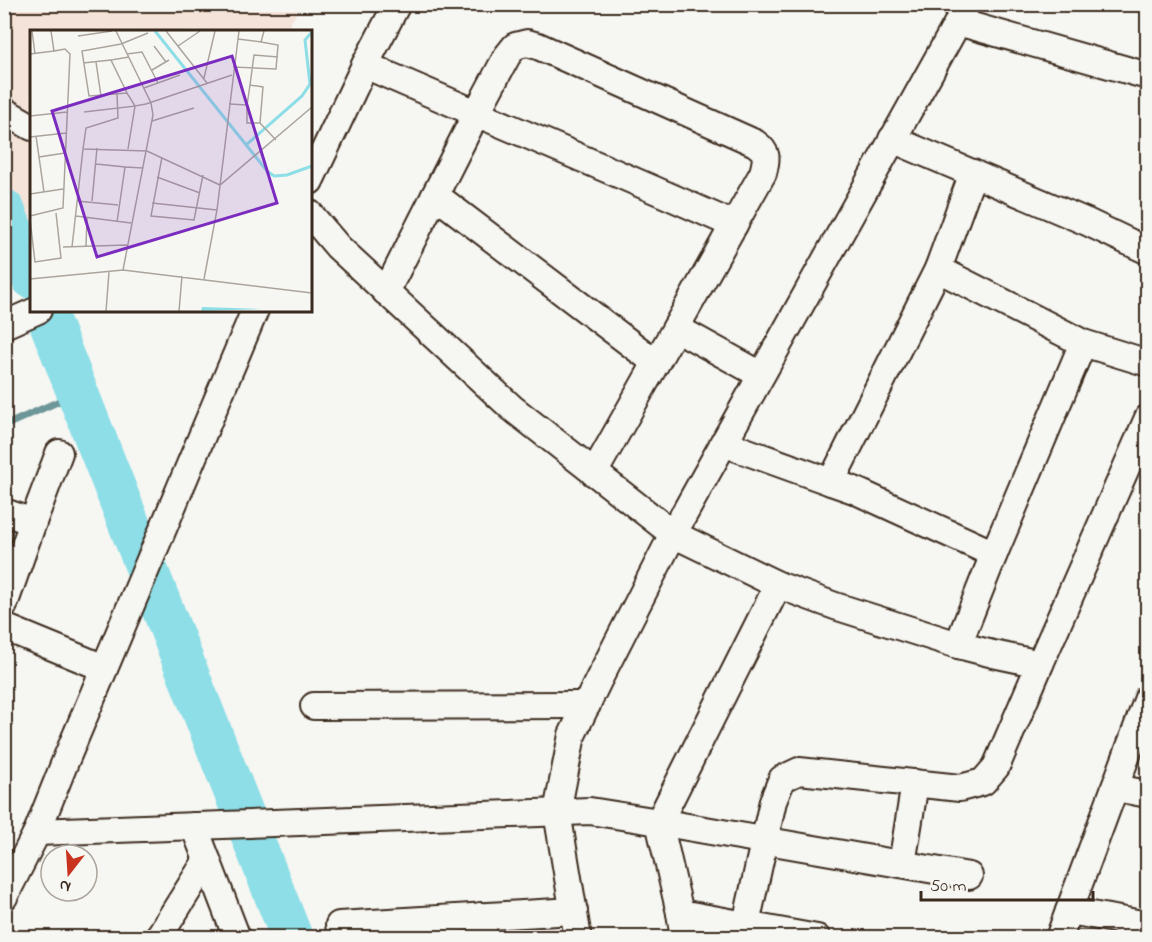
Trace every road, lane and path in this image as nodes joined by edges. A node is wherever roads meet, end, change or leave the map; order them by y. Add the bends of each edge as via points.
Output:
1 (397, 4) edge
2 (962, 13) edge
3 (365, 65) junction
4 (1148, 76) edge
5 (4, 111) edge
6 (477, 114) junction
7 (30, 127) edge
8 (892, 139) junction
9 (974, 173) junction
10 (312, 177) edge
11 (435, 195) junction
12 (312, 216) edge
13 (734, 225) junction
14 (1147, 248) edge
15 (938, 269) junction
16 (386, 292) junction
17 (254, 312) edge
18 (676, 328) junction
19 (1083, 343) junction
20 (656, 363) junction
21 (1148, 363) edge
22 (761, 375) junction
23 (1148, 418) edge
24 (723, 443) junction
25 (59, 453) dead end
26 (594, 473) junction
27 (831, 482) junction
28 (4, 512) edge
29 (33, 522) junction
30 (673, 534) junction
31 (994, 554) junction
32 (778, 585) junction
33 (4, 605) edge
34 (4, 627) edge
35 (958, 645) junction
36 (1040, 664) junction
37 (104, 668) junction
38 (1148, 698) edge
39 (587, 705) junction
40 (314, 706) dead end
41 (915, 783) junction
42 (1115, 788) junction
43 (1148, 794) edge
44 (557, 812) junction
45 (659, 822) junction
46 (194, 826) junction
47 (37, 832) junction
48 (765, 841) junction
49 (207, 860) junction
50 (902, 864) junction
51 (969, 876) dead end
52 (8, 881) edge
53 (574, 911) junction
54 (1069, 911) junction
55 (680, 913) junction
56 (746, 924) junction
57 (339, 925) dead end
58 (1148, 925) edge
59 (483, 927) edge
60 (158, 938) edge
61 (237, 938) edge
62 (578, 938) edge
63 (684, 938) edge
64 (817, 938) edge
65 (1059, 938) edge

1 - 3 street
2 - 4 street
2 - 8 street
3 - 6 street
3 - 10 street
5 - 7 street
6 - 11 street
6 - 13 street
6 - 13 street via 515,46 538,46 763,148 767,159 763,172
8 - 9 street
8 - 22 street
9 - 14 street
9 - 15 street
11 - 16 street
11 - 20 street
12 - 16 street
13 - 18 street
15 - 19 street
15 - 27 street
16 - 26 street via 512,408
17 - 37 street
18 - 20 street
18 - 22 street
19 - 21 street
19 - 31 street
20 - 26 street
22 - 24 street
23 - 36 street
24 - 27 street
24 - 30 street
25 - 29 street
26 - 30 street
27 - 31 street
28 - 29 street
29 - 33 street
30 - 32 street
30 - 39 street
31 - 35 street
32 - 35 street
32 - 45 street
34 - 37 street
35 - 36 street
36 - 41 street via 996,767 983,782 960,788
37 - 47 street
38 - 42 street
39 - 40 street
39 - 44 street via 573,735
41 - 48 street via 799,771 782,779
41 - 50 street
42 - 43 street
42 - 54 street
44 - 45 street via 590,811
44 - 46 street
44 - 53 street
45 - 48 street
45 - 55 street
46 - 47 street
46 - 49 street
47 - 52 street
48 - 50 street
48 - 56 street
49 - 60 street
49 - 61 street
50 - 51 street
53 - 59 street
53 - 62 street
54 - 58 street
54 - 65 street
55 - 56 street
55 - 63 street
56 - 64 street
57 - 59 street

